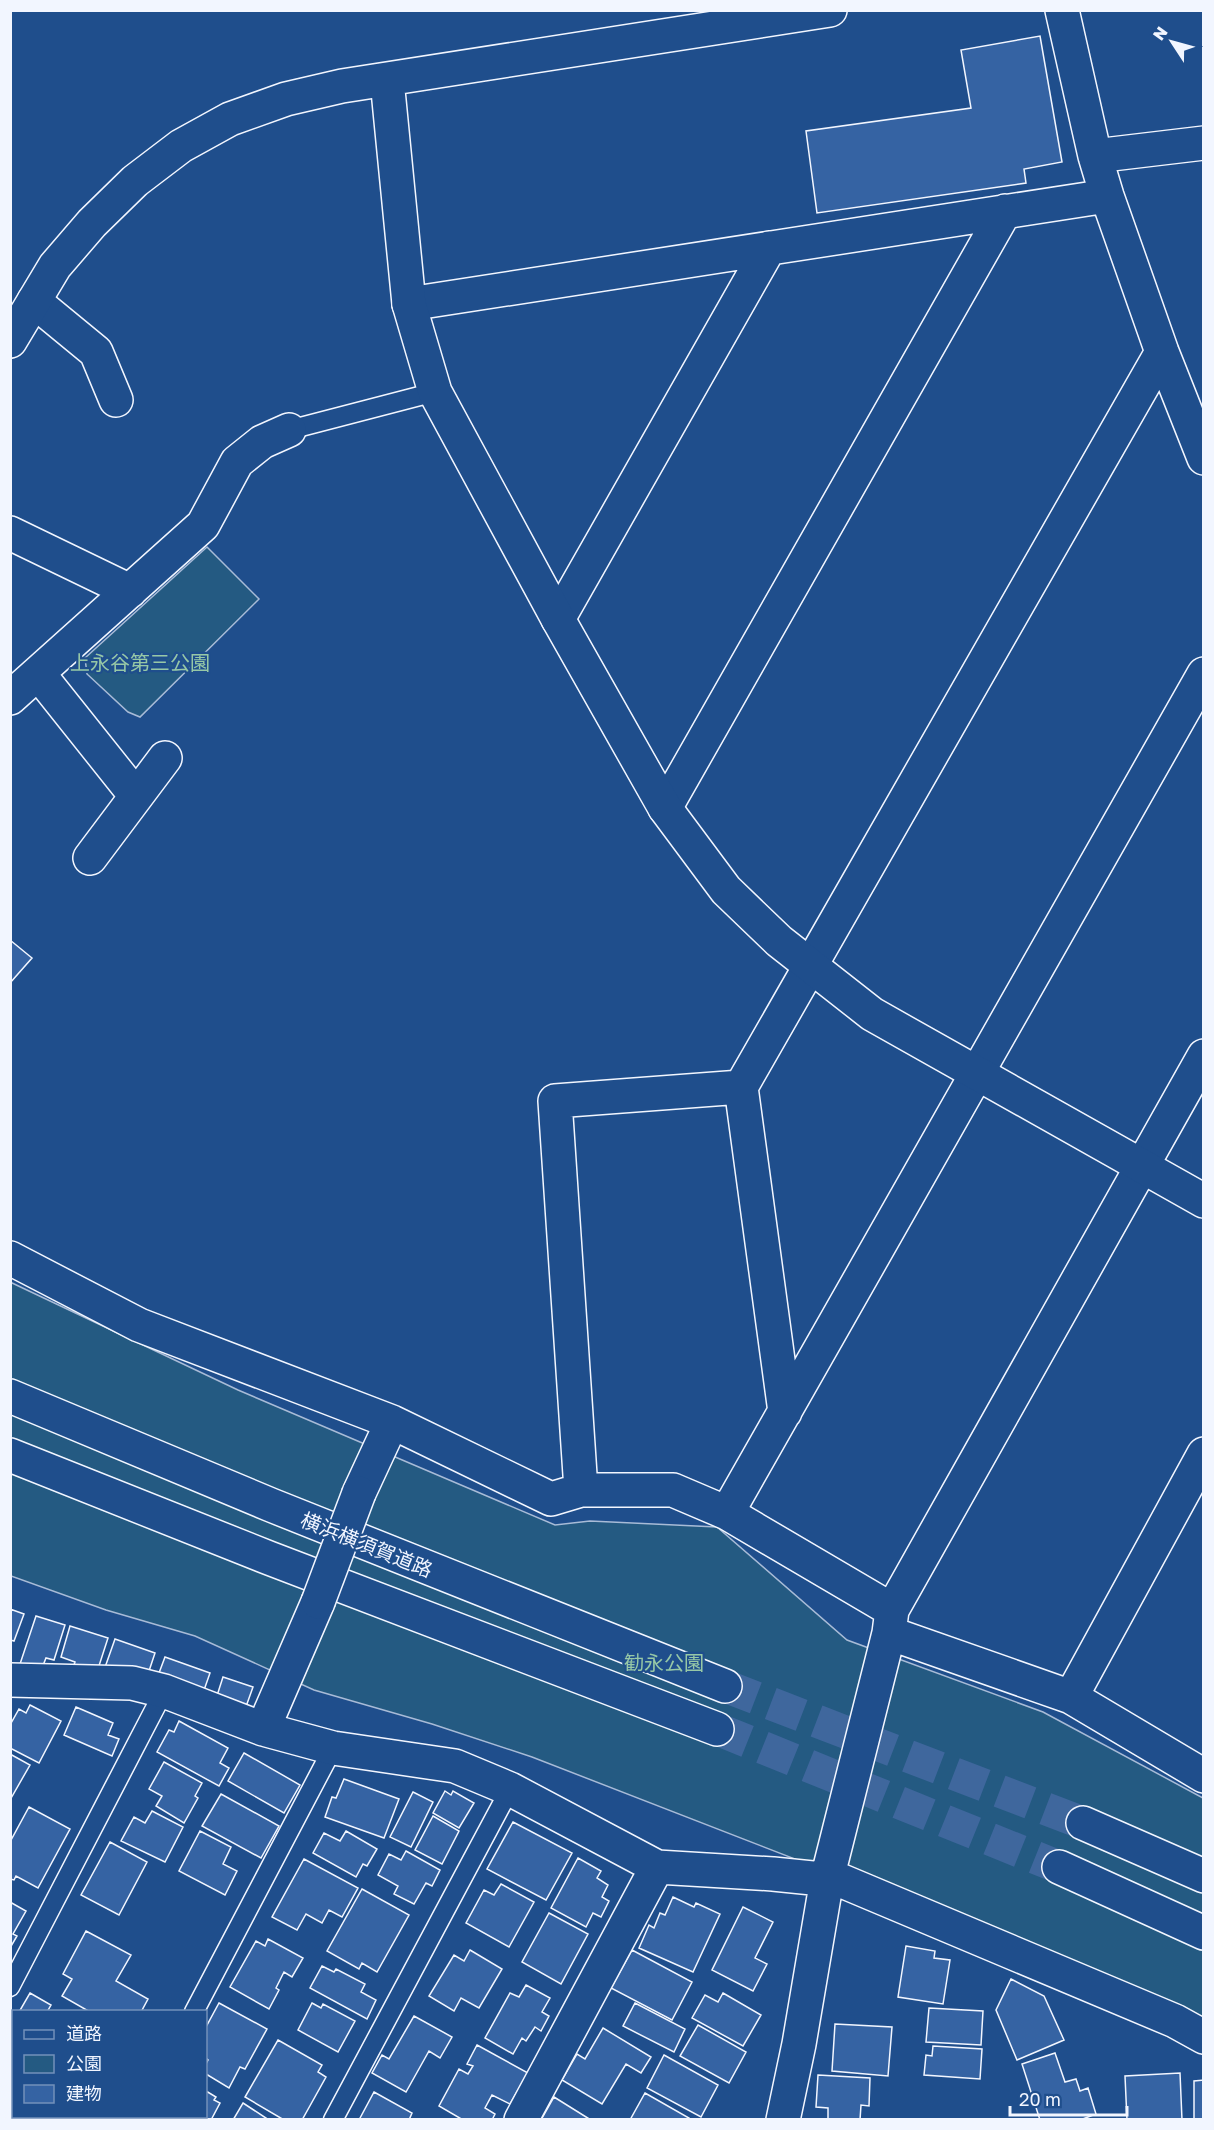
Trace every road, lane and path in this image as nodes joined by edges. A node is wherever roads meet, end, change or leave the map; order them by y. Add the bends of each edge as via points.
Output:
1 (830, 10) edge
2 (1062, 10) edge
3 (387, 80) junction
4 (1203, 143) edge
5 (1095, 156) junction
6 (1107, 196) junction
7 (1005, 211) junction
8 (769, 248) junction
9 (34, 301) junction
10 (409, 304) junction
11 (10, 341) edge
12 (1162, 352) junction
13 (435, 392) junction
14 (116, 400) dead end
15 (289, 430) joint
16 (1203, 458) edge
17 (10, 533) edge
18 (130, 591) junction
19 (558, 619) junction
20 (38, 673) junction
21 (1203, 674) edge
22 (10, 698) edge
23 (165, 758) dead end
24 (136, 796) junction
25 (665, 808) junction
26 (90, 858) dead end
27 (811, 967) junction
28 (1203, 1056) edge
29 (977, 1073) junction
30 (741, 1088) junction
31 (1141, 1165) junction
32 (1203, 1201) edge
33 (10, 1258) edge
34 (10, 1396) edge
35 (785, 1412) junction
36 (392, 1422) junction
37 (1203, 1454) edge
38 (10, 1455) edge
39 (581, 1491) junction
40 (727, 1513) junction
41 (891, 1621) junction
42 (10, 1680) edge
43 (725, 1686) tunnel mouth
44 (164, 1691) junction
45 (1071, 1697) junction
46 (717, 1729) tunnel mouth
47 (263, 1730) junction
48 (333, 1748) junction
49 (1203, 1776) edge
50 (510, 1789) junction
51 (1083, 1823) tunnel mouth
52 (1059, 1867) tunnel mouth
53 (657, 1868) junction
54 (1203, 1876) edge
55 (827, 1879) junction
56 (1203, 1933) edge
57 (10, 1987) edge
58 (195, 2010) edge
59 (1203, 2037) edge
60 (333, 2120) edge
61 (521, 2120) edge
62 (783, 2120) edge

1 - 3 main road
2 - 5 main road
3 - 9 main road via 286,99 230,119 181,146 135,181 92,223 55,266
3 - 10 main road
4 - 5 main road
5 - 6 main road
6 - 7 main road
6 - 12 main road
7 - 8 main road
7 - 25 main road
8 - 10 main road
8 - 19 main road
9 - 11 main road
9 - 14 main road via 96,352
10 - 13 main road
12 - 16 main road
12 - 27 main road
13 - 15 lane
13 - 19 main road
15 - 18 main road via 262,442 237,462 203,525
17 - 18 main road
18 - 20 main road
19 - 25 main road
20 - 22 main road
20 - 24 main road
21 - 29 main road
23 - 24 main road
24 - 26 main road
25 - 27 main road via 726,890
27 - 29 main road via 872,1014
27 - 30 main road
28 - 31 main road
29 - 31 main road
29 - 35 main road
30 - 35 main road
30 - 39 main road via 555,1101
31 - 32 main road
31 - 41 main road
33 - 36 main road via 139,1325
34 - 43 main road, 横浜横須賀道路 via 282,1510
35 - 40 main road
36 - 39 main road via 551,1499
36 - 47 main road, bridge via 359,1493
37 - 45 main road
38 - 46 main road
39 - 40 main road via 673,1490
40 - 41 main road
41 - 45 main road
41 - 55 main road
42 - 44 main road via 132,1683
44 - 47 main road
44 - 57 lane
45 - 49 main road
47 - 48 main road
48 - 50 main road via 454,1766
48 - 58 lane
50 - 53 main road
50 - 60 lane
51 - 54 main road
52 - 56 main road
53 - 55 main road
53 - 61 main road
55 - 59 main road via 864,1890 1175,2021
55 - 62 main road

